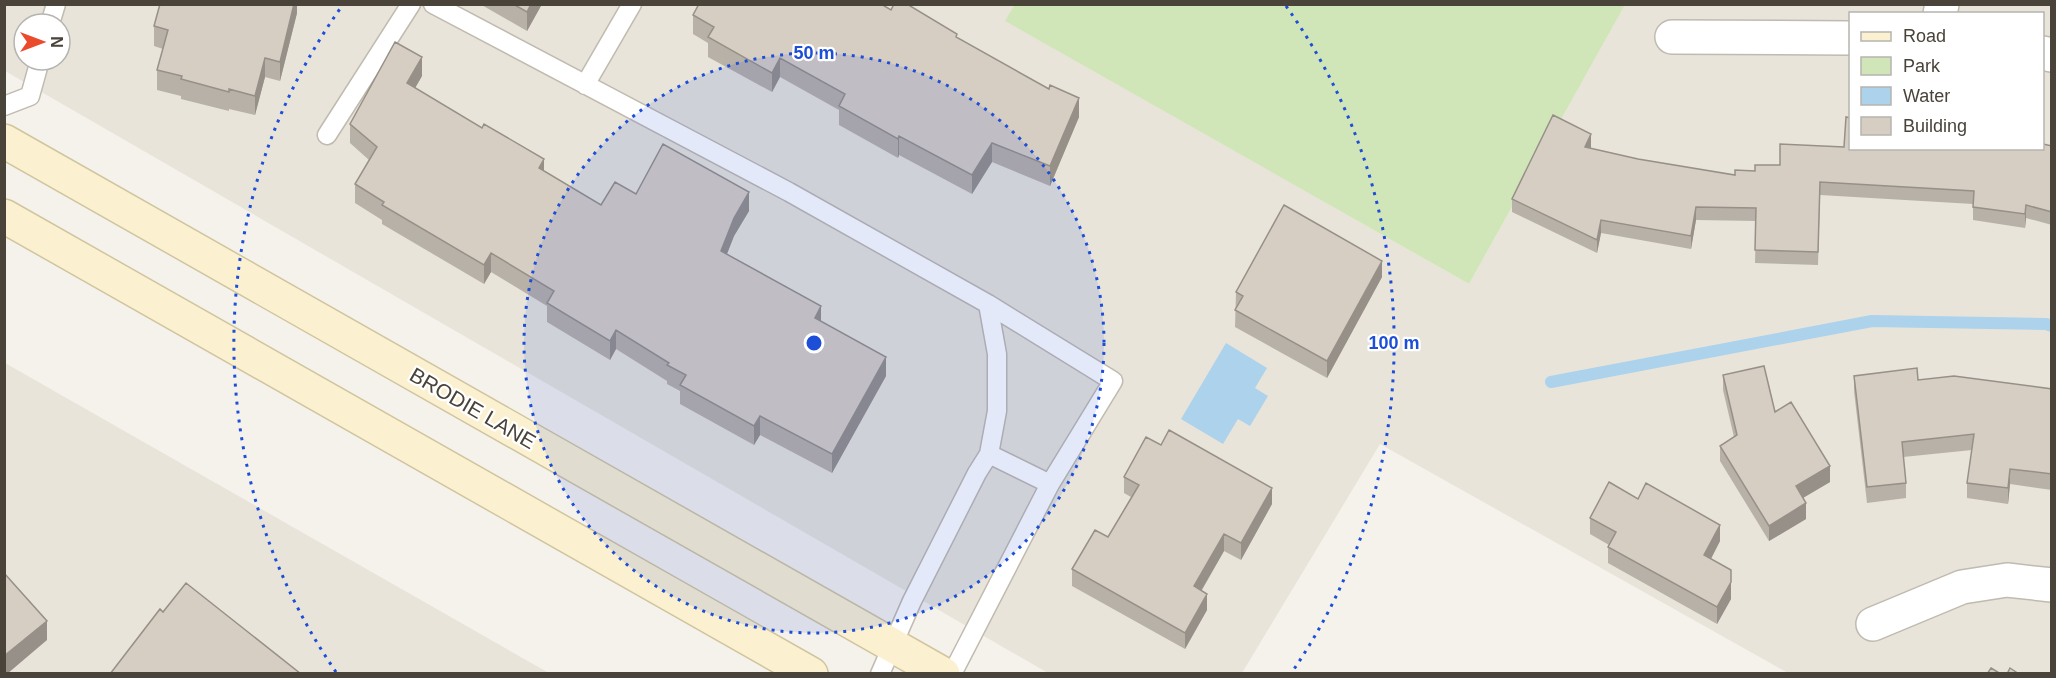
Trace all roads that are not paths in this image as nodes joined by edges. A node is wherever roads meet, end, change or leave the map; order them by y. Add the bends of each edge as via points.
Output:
1 (411, 4) edge
2 (433, 4) edge
3 (632, 4) edge
4 (1672, 37) dead end
5 (1849, 38) edge
6 (37, 72) edge
7 (585, 85) junction
8 (4, 106) edge
9 (327, 135) dead end
10 (4, 141) edge
11 (4, 216) edge
12 (988, 304) junction
13 (989, 454) junction
14 (1050, 484) junction
15 (2052, 585) edge
16 (1874, 624) dead end
17 (886, 660) edge
18 (811, 674) edge
19 (942, 674) edge
20 (952, 674) edge

1 - 9 lane
2 - 7 lane
3 - 7 lane
4 - 5 street
6 - 8 lane via 30,96
7 - 12 lane via 789,192
10 - 17 main road, BRODIE LANE
11 - 18 main road
12 - 13 lane via 997,354 997,411
12 - 14 lane via 1113,381
13 - 14 lane
13 - 17 lane via 976,473
14 - 20 lane
15 - 16 street via 2007,580 1962,587
17 - 19 main road, BRODIE LANE

